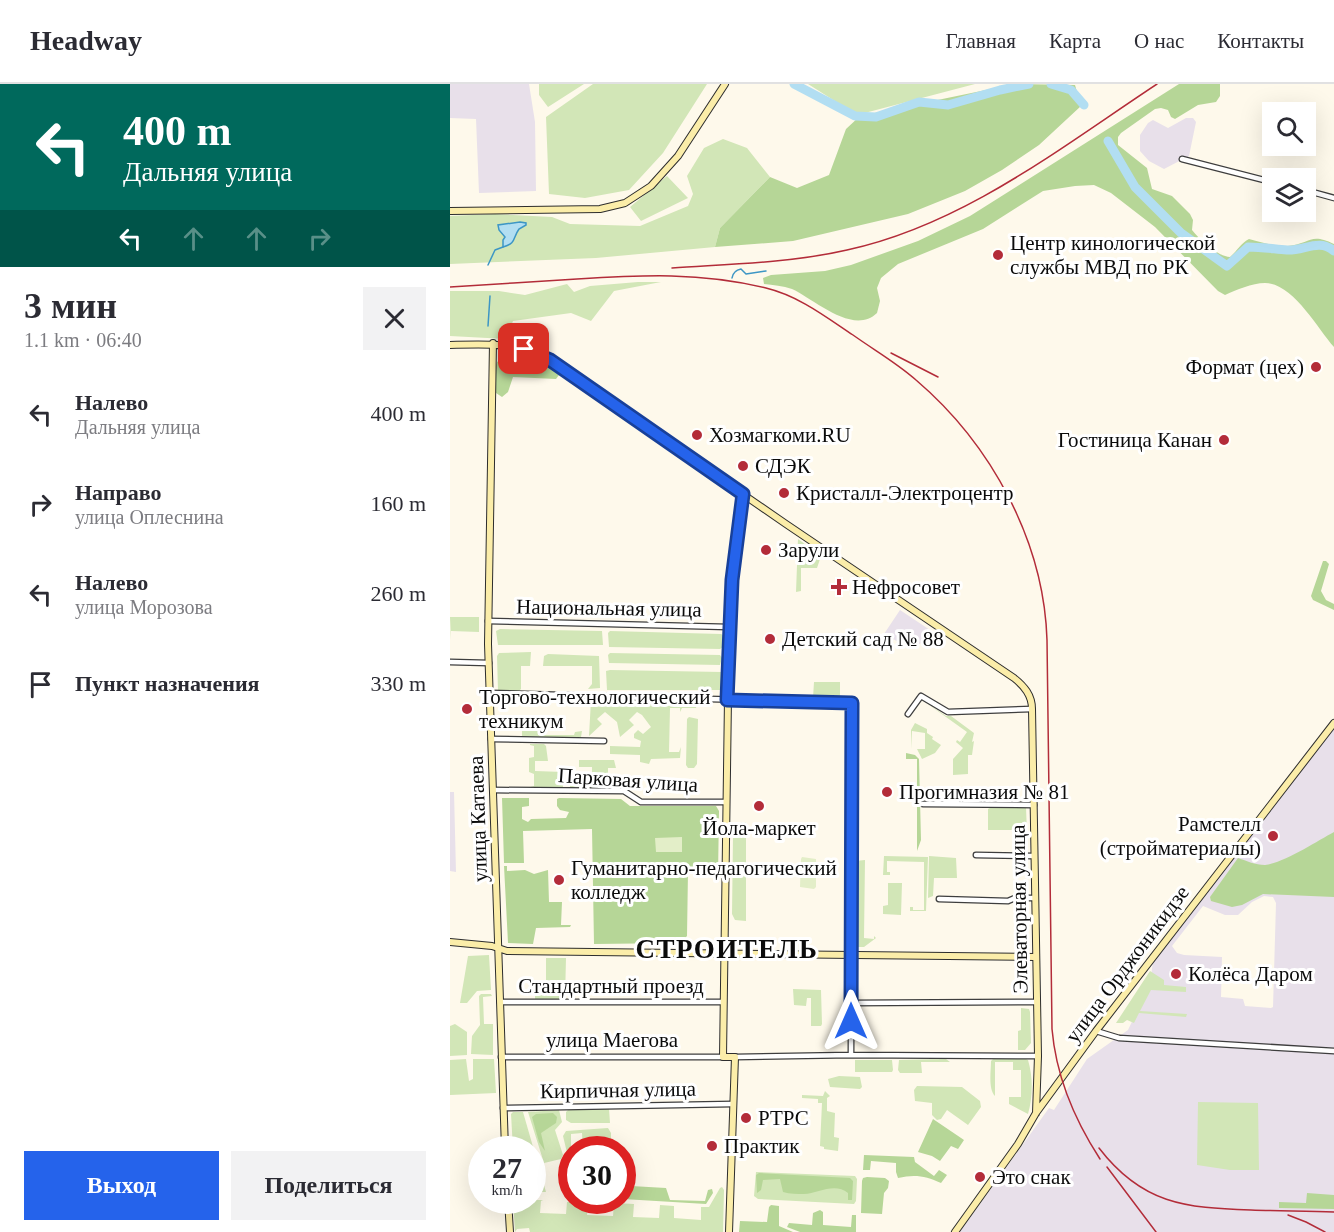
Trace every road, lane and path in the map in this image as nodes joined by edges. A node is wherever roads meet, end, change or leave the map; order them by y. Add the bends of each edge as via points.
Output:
1 (725, 84) edge
2 (1182, 159) dead end
3 (1262, 179) edge
4 (1316, 193) edge
5 (1334, 198) edge
6 (450, 211) edge
7 (493, 343) junction
8 (450, 345) edge
9 (743, 494) junction
10 (488, 621) junction
11 (729, 627) junction
12 (450, 662) edge
13 (489, 663) junction
14 (490, 693) junction
15 (727, 700) junction
16 (1032, 709) junction
17 (908, 714) dead end
18 (1334, 723) edge
19 (491, 739) junction
20 (604, 741) dead end
21 (493, 790) junction
22 (725, 802) junction
23 (922, 804) dead end
24 (1034, 805) junction
25 (976, 855) dead end
26 (1034, 856) junction
27 (1035, 898) junction
28 (939, 899) dead end
29 (450, 942) edge
30 (498, 948) junction
31 (724, 953) junction
32 (852, 954) junction
33 (1035, 957) junction
34 (500, 1002) junction
35 (723, 1002) junction
36 (1036, 1002) junction
37 (851, 1004) junction
38 (1096, 1030) junction
39 (1334, 1051) edge
40 (851, 1055) junction
41 (1038, 1056) junction
42 (501, 1057) junction
43 (723, 1057) junction
44 (735, 1057) junction
45 (733, 1104) junction
46 (503, 1108) junction
47 (1036, 1113) junction
48 (504, 1136) edge
49 (509, 1214) edge
50 (510, 1232) edge
51 (729, 1232) edge
52 (955, 1232) edge

1 - 6 street via 678,156 651,186 625,203 600,209
2 - 3 street
4 - 5 street
7 - 8 street, Элеваторная улица
7 - 9 street, Элеваторная улица via 524,349 550,360
7 - 10 street, улица Катаева
9 - 11 street
9 - 16 street, Элеваторная улица via 1014,678 1027,691
10 - 11 street, Национальная улица
10 - 13 street, улица Катаева
11 - 15 street
12 - 13 street
13 - 14 street, улица Катаева
14 - 15 street
14 - 19 street, улица Катаева
15 - 22 street
15 - 32 street via 852,703
16 - 17 street via 948,712 921,696
16 - 24 street, Элеваторная улица
18 - 38 street, улица Орджоникидзе
19 - 20 street
19 - 21 street, улица Катаева
21 - 22 street, Парковая улица via 624,791 641,802
21 - 30 street, улица Катаева
22 - 31 street
23 - 24 street
24 - 26 street, Элеваторная улица
25 - 26 street
26 - 27 street, Элеваторная улица
27 - 28 street
27 - 33 street, Элеваторная улица
29 - 30 street
30 - 31 street
30 - 34 street, улица Катаева
31 - 32 street
31 - 35 street
32 - 33 street
32 - 37 street
33 - 36 street, Элеваторная улица
34 - 35 street, Стандартный проезд
34 - 42 street, улица Катаева
35 - 43 street
36 - 37 street
36 - 41 street, Элеваторная улица
37 - 40 street
38 - 39 street via 1119,1038
38 - 47 street, улица Орджоникидзе
40 - 41 street
40 - 44 street
41 - 47 street, Элеваторная улица
42 - 43 street, улица Маегова
42 - 46 street, улица Катаева
43 - 44 street
44 - 45 street
45 - 46 street, Кирпичная улица
45 - 51 street
46 - 48 street, улица Катаева
47 - 52 street, улица Орджоникидзе
49 - 50 street

